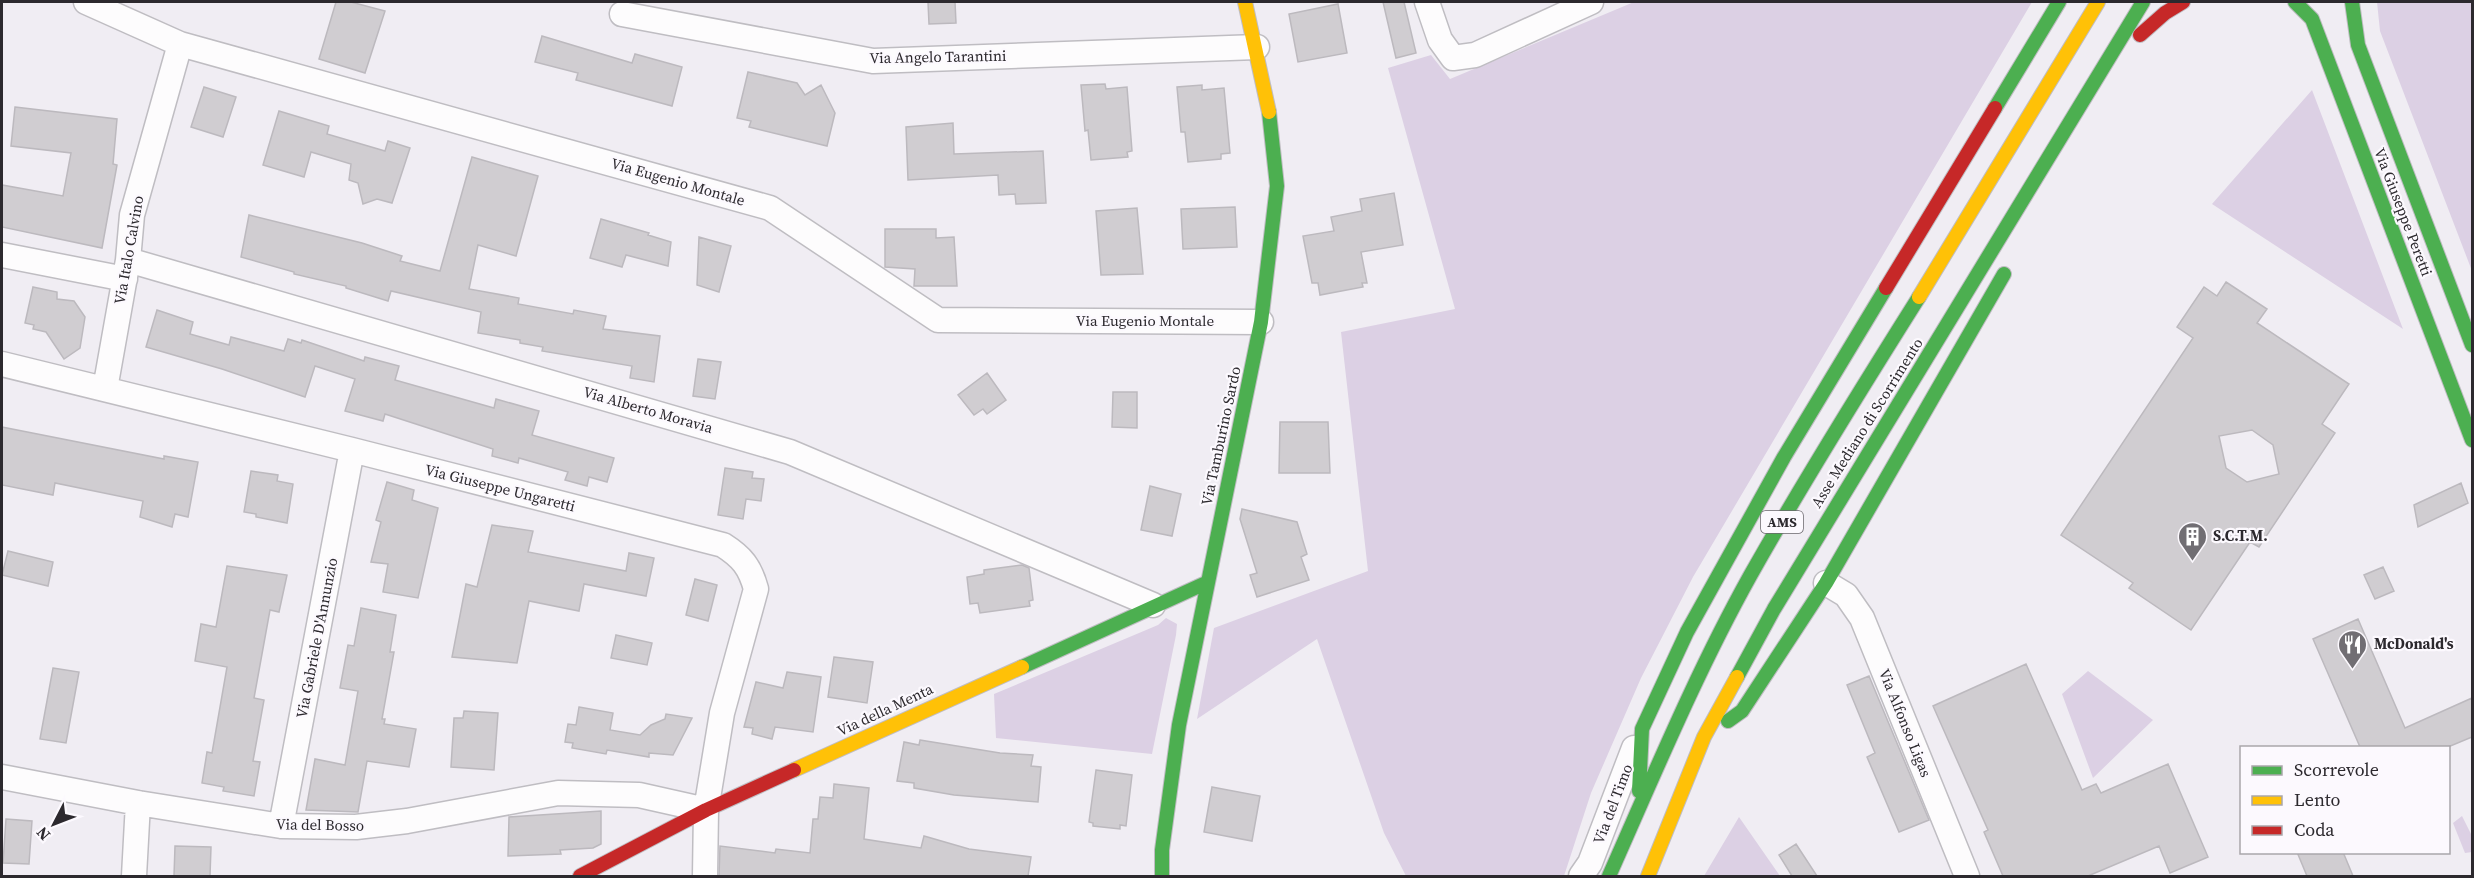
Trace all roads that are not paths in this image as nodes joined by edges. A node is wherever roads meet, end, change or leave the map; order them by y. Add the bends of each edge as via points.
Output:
1 (86, 2) edge
2 (1245, 2) edge
3 (1427, 2) edge
4 (1591, 2) edge
5 (2059, 2) edge
6 (2098, 2) edge
7 (2143, 2) edge
8 (2159, 2) edge
9 (2183, 2) edge
10 (2295, 2) edge
11 (2352, 2) edge
12 (622, 14) dead end
13 (2140, 35) junction
14 (180, 44) junction
15 (1257, 47) junction
16 (2131, 50) dead end
17 (2, 255) edge
18 (2012, 261) dead end
19 (126, 270) junction
20 (1261, 322) junction
21 (2472, 345) edge
22 (2, 364) edge
23 (105, 389) junction
24 (2472, 440) edge
25 (352, 450) junction
26 (1208, 582) junction
27 (1826, 583) junction
28 (1153, 605) junction
29 (1641, 729) junction
30 (1704, 737) junction
31 (2, 777) edge
32 (639, 795) junction
33 (138, 804) junction
34 (1638, 807) junction
35 (706, 810) junction
36 (281, 826) junction
37 (659, 834) junction
38 (134, 876) edge
39 (580, 876) edge
40 (705, 876) edge
41 (1162, 876) edge
42 (1581, 876) edge
43 (1609, 876) edge
44 (1648, 876) edge
45 (1967, 876) edge

1 - 14 street, Via Eugenio Montale
2 - 15 main road, Via Tamburino Sardo
3 - 4 street via 1440,40 1453,58 1475,55
5 - 29 main road via 1784,457 1687,632
6 - 34 main road, Asse Mediano di Scorrimento / AMS via 1750,578 1695,683
7 - 30 main road, Asse Mediano di Scorrimento / AMS via 1774,609
8 - 13 main road
9 - 13 main road
10 - 24 main road, Via Giuseppe Peretti via 2312,19
11 - 21 main road, Via Giuseppe Peretti via 2358,45
12 - 15 street, Via Angelo Tarantini via 873,61
13 - 16 main road
14 - 19 street, Via Italo Calvino via 132,215
14 - 20 street, Via Eugenio Montale via 770,208 938,320
15 - 20 main road, Via Tamburino Sardo via 1274,132 1278,186
17 - 19 street, Via Alberto Moravia
18 - 27 main road
19 - 23 street, Via Italo Calvino
19 - 28 street, Via Alberto Moravia via 790,452
20 - 26 main road, Via Tamburino Sardo
22 - 23 street, Via Giuseppe Ungaretti
23 - 25 street, Via Giuseppe Ungaretti
25 - 35 street, Via Giuseppe Ungaretti via 723,545 739,555 751,571 756,589 722,713
25 - 36 street, Via Gabriele D'Annunzio
26 - 28 main road, Via della Menta
26 - 41 main road, Via Tamburino Sardo via 1179,725
27 - 30 main road via 1742,711
27 - 45 street, Via Alfonso Ligas via 1846,595 1862,618
28 - 35 main road, Via della Menta
29 - 34 main road
29 - 42 street, Via del Timo via 1590,863
30 - 44 main road, Asse Mediano di Scorrimento / AMS
31 - 33 street, Via del Bosso
32 - 35 street, Via del Bosso
32 - 36 street, Via del Bosso via 558,793 366,826
32 - 37 street
33 - 36 street, Via del Bosso
33 - 38 street
34 - 43 main road, Asse Mediano di Scorrimento / AMS
35 - 37 main road, Via della Menta
35 - 40 street, Via Giuseppe Ungaretti
37 - 39 main road, Via della Menta

